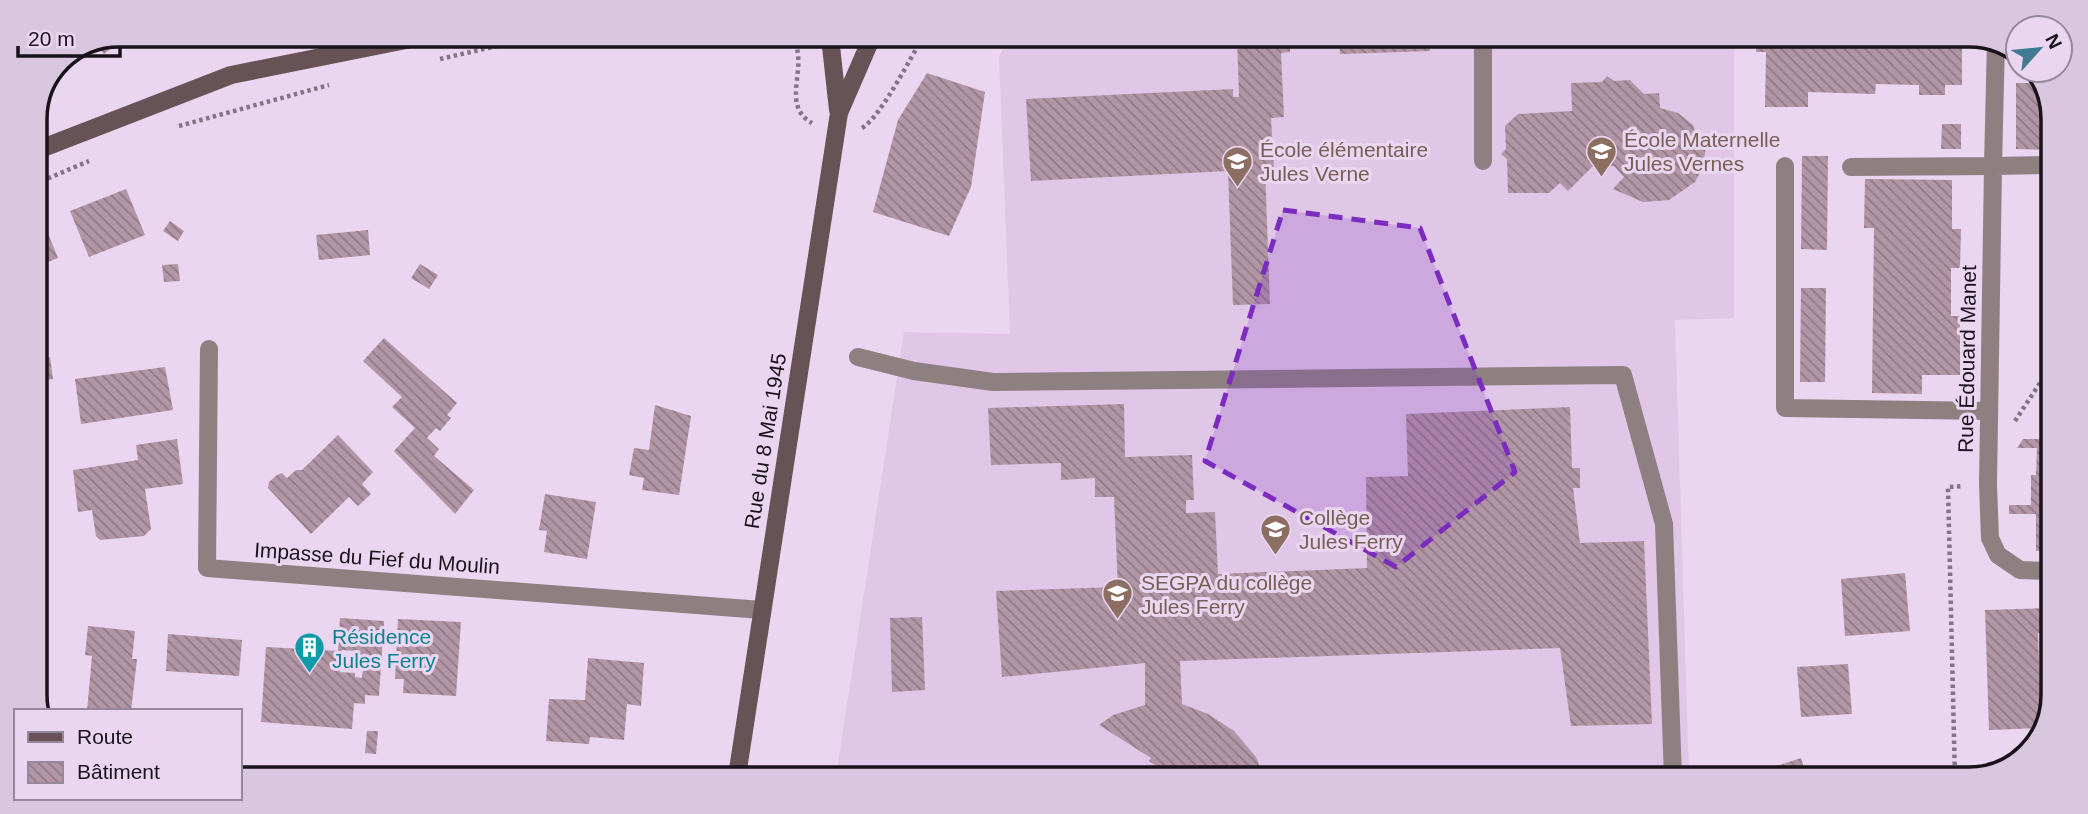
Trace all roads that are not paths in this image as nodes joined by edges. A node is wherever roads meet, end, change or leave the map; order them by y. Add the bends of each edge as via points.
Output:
1 (371, 47) edge
2 (831, 47) edge
3 (868, 47) edge
4 (1483, 47) edge
5 (1996, 53) edge
6 (839, 113) junction
7 (47, 145) edge
8 (1483, 161) dead end
9 (2041, 164) edge
10 (1785, 166) dead end
11 (1993, 166) junction
12 (1852, 167) dead end
13 (209, 349) dead end
14 (858, 358) dead end
15 (1989, 411) junction
16 (2041, 571) edge
17 (762, 610) junction
18 (738, 767) edge
19 (1672, 767) edge

1 - 7 main road via 232,75
2 - 6 main road, Rue du 8 Mai 1945
3 - 6 main road, Rue du 8 Mai 1945
4 - 8 street
5 - 11 street, Rue Édouard Manet
6 - 17 main road, Rue du 8 Mai 1945
9 - 11 street
10 - 15 street via 1785,408
11 - 12 street
11 - 15 street, Rue Édouard Manet
13 - 17 street, Impasse du Fief du Moulin via 207,568
14 - 19 street via 993,382 1623,375 1664,524
15 - 16 street, Rue Édouard Manet via 1990,538 1998,555 2020,570
17 - 18 main road, Rue du 8 Mai 1945

